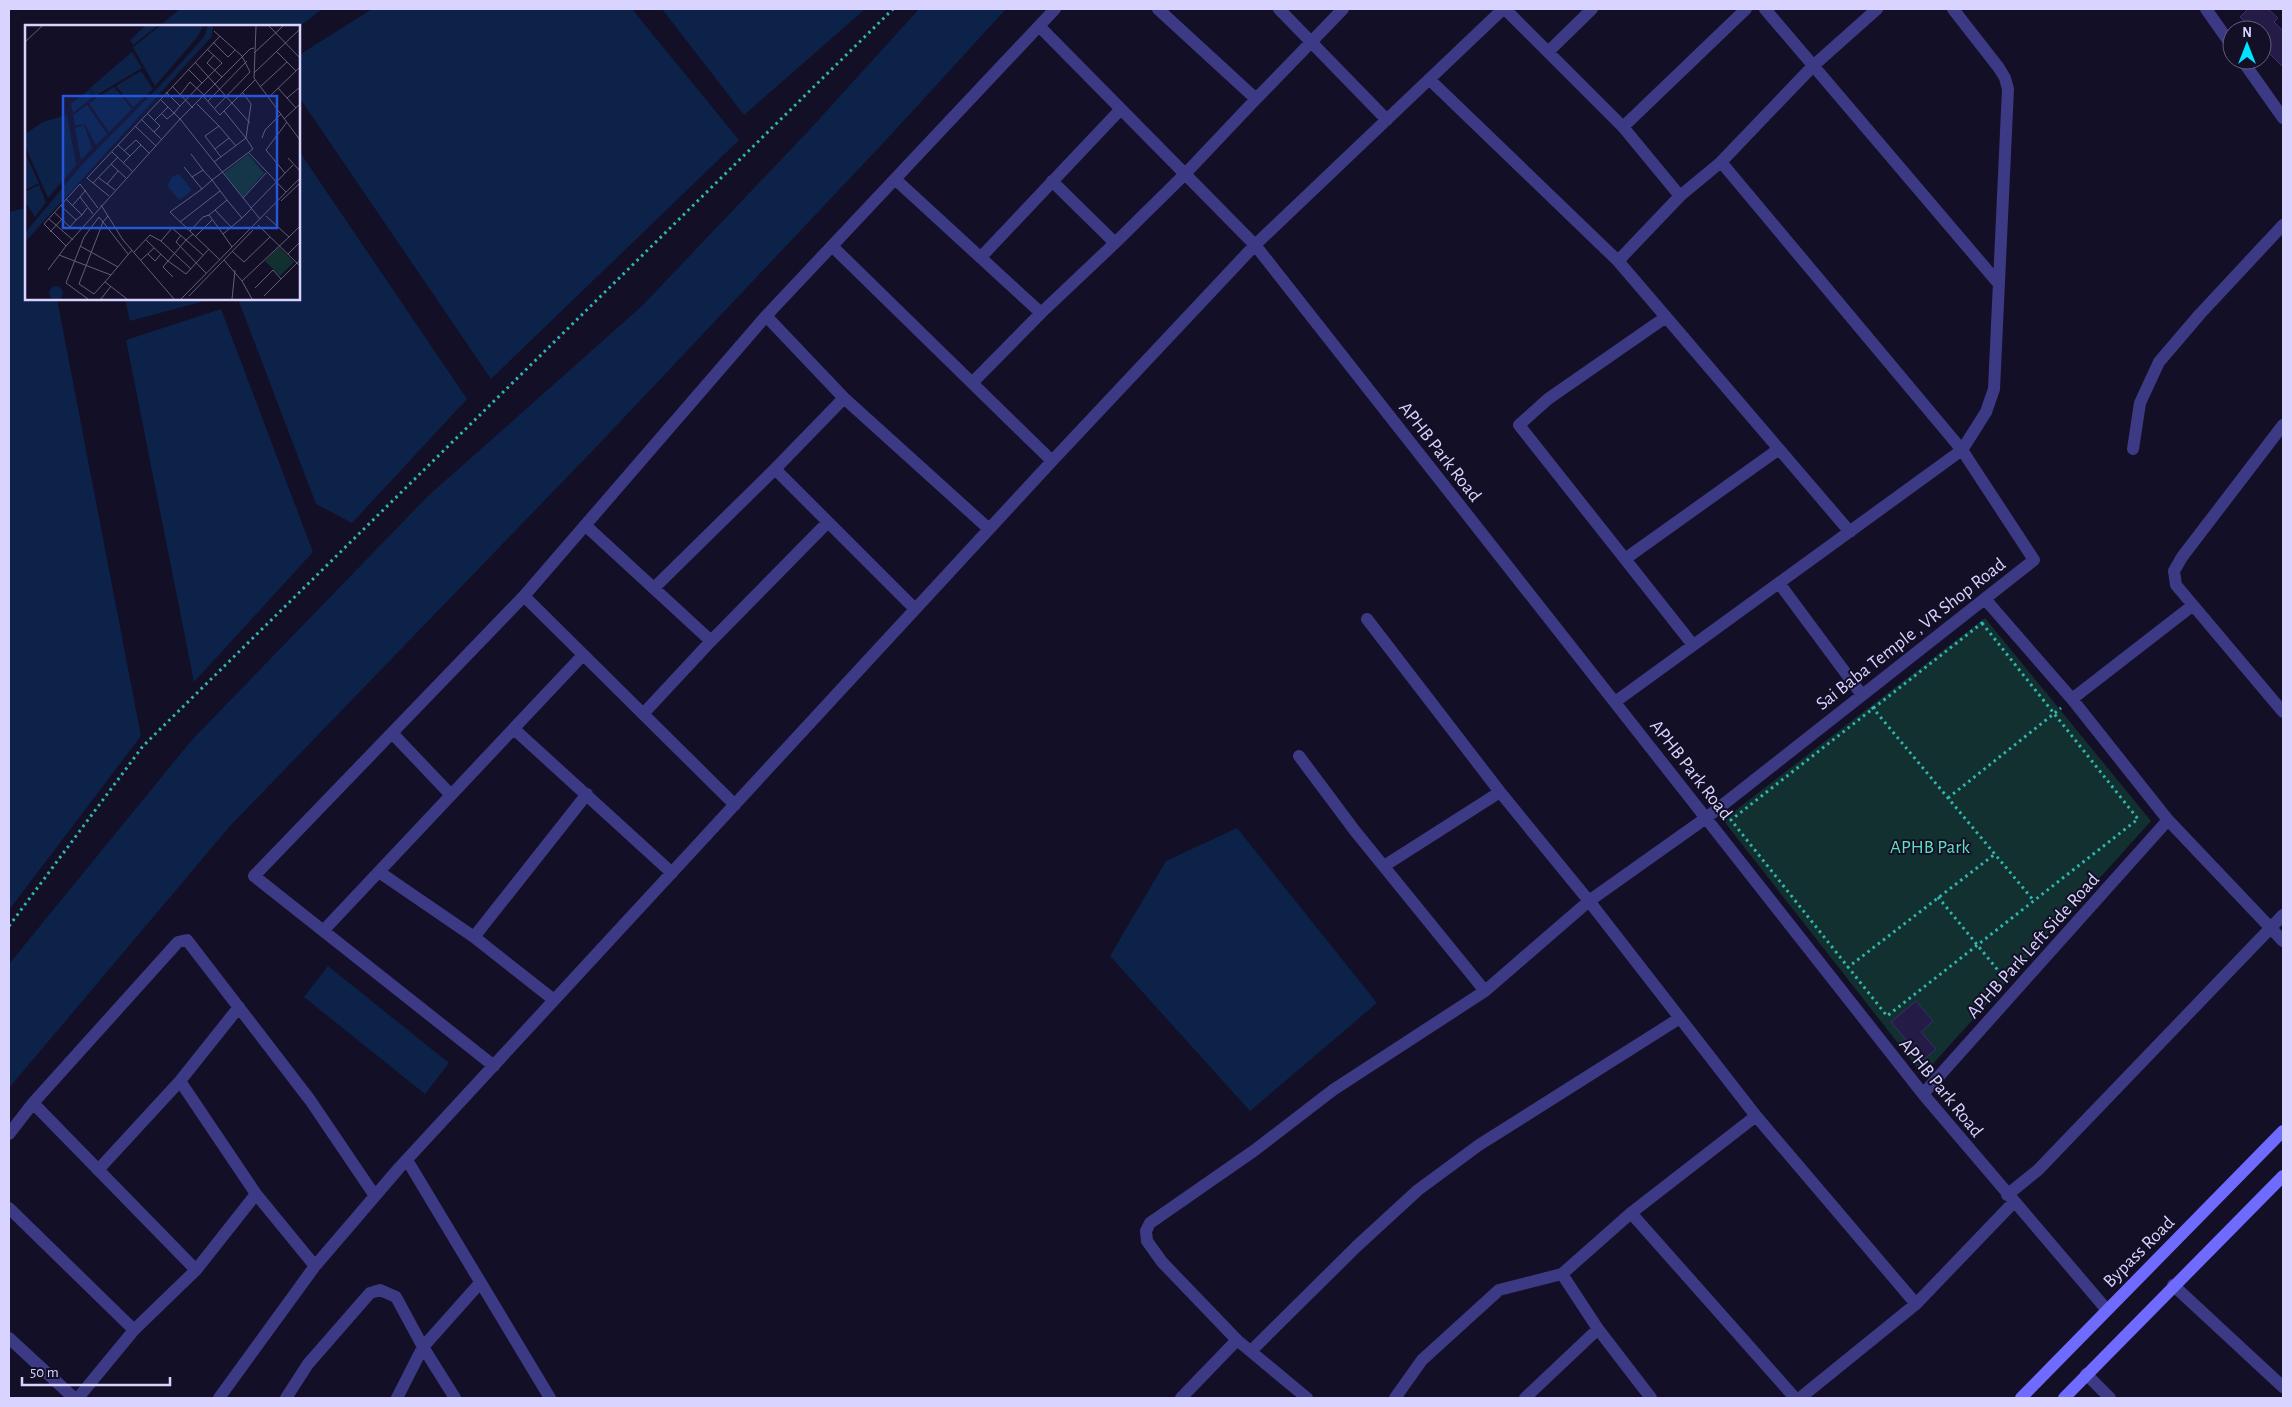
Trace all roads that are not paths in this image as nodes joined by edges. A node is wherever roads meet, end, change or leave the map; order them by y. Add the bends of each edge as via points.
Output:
1 (1056, 9) edge
2 (1158, 9) edge
3 (1279, 9) edge
4 (1343, 9) edge
5 (1504, 9) edge
6 (1592, 9) edge
7 (1746, 9) edge
8 (1765, 9) edge
9 (1877, 9) edge
10 (1953, 9) edge
11 (2206, 9) edge
12 (1039, 26) junction
13 (2222, 32) edge
14 (1311, 42) junction
15 (1548, 52) junction
16 (1813, 66) junction
17 (2249, 70) edge
18 (1430, 80) junction
19 (1256, 99) junction
20 (1120, 110) junction
21 (2283, 118) edge
22 (1387, 120) junction
23 (1623, 127) junction
24 (1721, 162) junction
25 (1184, 174) junction
26 (895, 179) junction
27 (1052, 181) junction
28 (1680, 196) junction
29 (2283, 225) edge
30 (1115, 243) junction
31 (1255, 245) junction
32 (832, 246) junction
33 (981, 257) junction
34 (1618, 261) junction
35 (1999, 284) junction
36 (1042, 313) junction
37 (766, 316) junction
38 (1666, 317) junction
39 (973, 382) junction
40 (844, 398) junction
41 (2283, 425) edge
42 (1779, 449) junction
43 (2133, 449) dead end
44 (1962, 450) junction
45 (1052, 461) junction
46 (775, 469) junction
47 (828, 522) junction
48 (585, 525) junction
49 (989, 529) junction
50 (1850, 532) junction
51 (1625, 559) junction
52 (1779, 583) junction
53 (654, 588) junction
54 (524, 596) junction
55 (1985, 599) junction
56 (2192, 606) junction
57 (915, 609) junction
58 (1367, 619) dead end
59 (711, 640) junction
60 (1693, 645) junction
61 (583, 655) junction
62 (1862, 695) junction
63 (2072, 699) junction
64 (1615, 702) junction
65 (2283, 712) edge
66 (643, 714) junction
67 (514, 729) junction
68 (392, 734) junction
69 (1299, 756) dead end
70 (1500, 792) junction
71 (586, 794) junction
72 (451, 795) junction
73 (735, 805) junction
74 (1706, 818) junction
75 (2168, 820) junction
76 (1384, 866) junction
77 (379, 872) junction
78 (672, 873) junction
79 (1589, 901) junction
80 (2283, 915) edge
81 (2270, 929) junction
82 (324, 931) junction
83 (474, 937) junction
84 (2283, 941) edge
85 (1485, 991) junction
86 (554, 1000) junction
87 (239, 1007) junction
88 (1680, 1018) junction
89 (494, 1066) junction
90 (180, 1081) junction
91 (1923, 1094) junction
92 (33, 1103) junction
93 (1756, 1116) junction
94 (2283, 1132) edge
95 (9, 1134) edge
96 (403, 1164) junction
97 (98, 1170) junction
98 (2283, 1176) edge
99 (256, 1194) junction
100 (375, 1196) junction
101 (2010, 1199) junction
102 (9, 1208) edge
103 (1631, 1213) junction
104 (315, 1266) junction
105 (196, 1270) junction
106 (1562, 1274) junction
107 (480, 1282) junction
108 (2173, 1285) junction
109 (1916, 1304) junction
110 (2107, 1310) junction
111 (1598, 1329) junction
112 (134, 1330) junction
113 (9, 1338) edge
114 (1237, 1340) junction
115 (423, 1347) junction
116 (1251, 1351) junction
117 (2086, 1374) junction
118 (2283, 1387) edge
119 (74, 1398) edge
120 (78, 1398) edge
121 (220, 1398) edge
122 (286, 1398) edge
123 (397, 1398) edge
124 (455, 1398) edge
125 (550, 1398) edge
126 (1182, 1398) edge
127 (1307, 1398) edge
128 (1395, 1398) edge
129 (1525, 1398) edge
130 (1651, 1398) edge
131 (1795, 1398) edge
132 (1800, 1398) edge
133 (2021, 1398) edge
134 (2064, 1398) edge
135 (2110, 1398) edge

1 - 12 street
2 - 19 street
3 - 14 street
4 - 14 street
5 - 15 street
5 - 18 street
6 - 15 street
7 - 23 street
8 - 16 street
9 - 16 street
10 - 35 street via 1999,68 2007,84
11 - 13 street
12 - 20 street, APHB Park Road
12 - 26 street
14 - 19 street
14 - 22 street
15 - 23 street
16 - 24 street
16 - 35 street
17 - 21 street
18 - 22 street
18 - 34 street
19 - 25 street
20 - 25 street, APHB Park Road
20 - 27 street
22 - 31 street
23 - 28 street
24 - 28 street
24 - 44 street
25 - 30 street
25 - 31 street, APHB Park Road
26 - 32 street
26 - 33 street
27 - 30 street
27 - 33 street
28 - 34 street
29 - 43 street via 2159,362 2140,403
30 - 36 street
31 - 45 street
31 - 64 street, APHB Park Road
32 - 37 street
32 - 39 street
33 - 36 street
34 - 38 street
35 - 44 street via 1994,390 1986,412
36 - 39 street
37 - 40 street
37 - 48 street
38 - 42 street
38 - 51 street via 1548,399 1519,425
39 - 45 street
40 - 46 street
40 - 49 street
41 - 56 street via 2174,571 2176,586
42 - 50 street
42 - 51 street
44 - 50 street
44 - 55 street, Sai Baba Temple , VR Shop Road via 2034,560
45 - 49 street
46 - 47 street
46 - 53 street
47 - 57 street
47 - 59 street
48 - 53 street
48 - 54 street
49 - 57 street
50 - 52 street
51 - 60 street
52 - 60 street
52 - 62 street
53 - 59 street
54 - 61 street
54 - 68 street
55 - 62 street, Sai Baba Temple , VR Shop Road
55 - 63 street
56 - 63 street
56 - 65 street
57 - 73 street
58 - 70 street
59 - 66 street
60 - 64 street
61 - 66 street
61 - 67 street
62 - 74 street, Sai Baba Temple , VR Shop Road
63 - 75 street
64 - 74 street, APHB Park Road
66 - 73 street
67 - 71 street
67 - 72 street
68 - 72 street
68 - 82 street via 254,876
69 - 76 street
70 - 76 street
70 - 79 street
71 - 78 street
71 - 83 street
72 - 77 street
73 - 78 street
74 - 79 street, Sai Baba Temple , VR Shop Road
74 - 91 street, APHB Park Road
75 - 81 street
75 - 91 street, APHB Park Left Side Road
76 - 85 street
77 - 82 street
77 - 83 street
78 - 86 street
79 - 85 street, Sai Baba Temple , VR Shop Road
79 - 88 street
80 - 81 street
81 - 84 street
81 - 101 street
82 - 89 street
83 - 86 street
85 - 114 street, Sai Baba Temple , VR Shop Road via 1333,1090 1255,1150 1150,1223 1146,1231 1147,1242
86 - 89 street
87 - 90 street
87 - 92 street via 192,944 183,940 178,942
87 - 100 street via 310,1100
88 - 93 street
88 - 116 street via 1479,1145 1418,1190
89 - 96 street
90 - 97 street
90 - 99 street
91 - 101 street, APHB Park Road
92 - 95 street
92 - 97 street
93 - 103 street
93 - 109 street
94 - 110 main road, Bypass Road
96 - 100 street
96 - 107 street
97 - 105 street
98 - 108 main road
99 - 104 street
99 - 105 street
100 - 104 street
101 - 109 street
101 - 110 street, APHB Park Road
102 - 112 street
103 - 106 street
103 - 131 street
104 - 121 street
105 - 112 street
106 - 111 street
106 - 128 street via 1499,1290 1422,1360
107 - 115 street
107 - 125 street
108 - 117 main road
108 - 118 street
109 - 132 street
110 - 133 main road, Bypass Road
111 - 129 street
111 - 130 street
112 - 120 street
113 - 119 street
114 - 116 street
114 - 126 street
115 - 122 street via 396,1297 380,1290 370,1293 308,1364
115 - 123 street
115 - 124 street
116 - 127 street
117 - 134 main road
117 - 135 street

